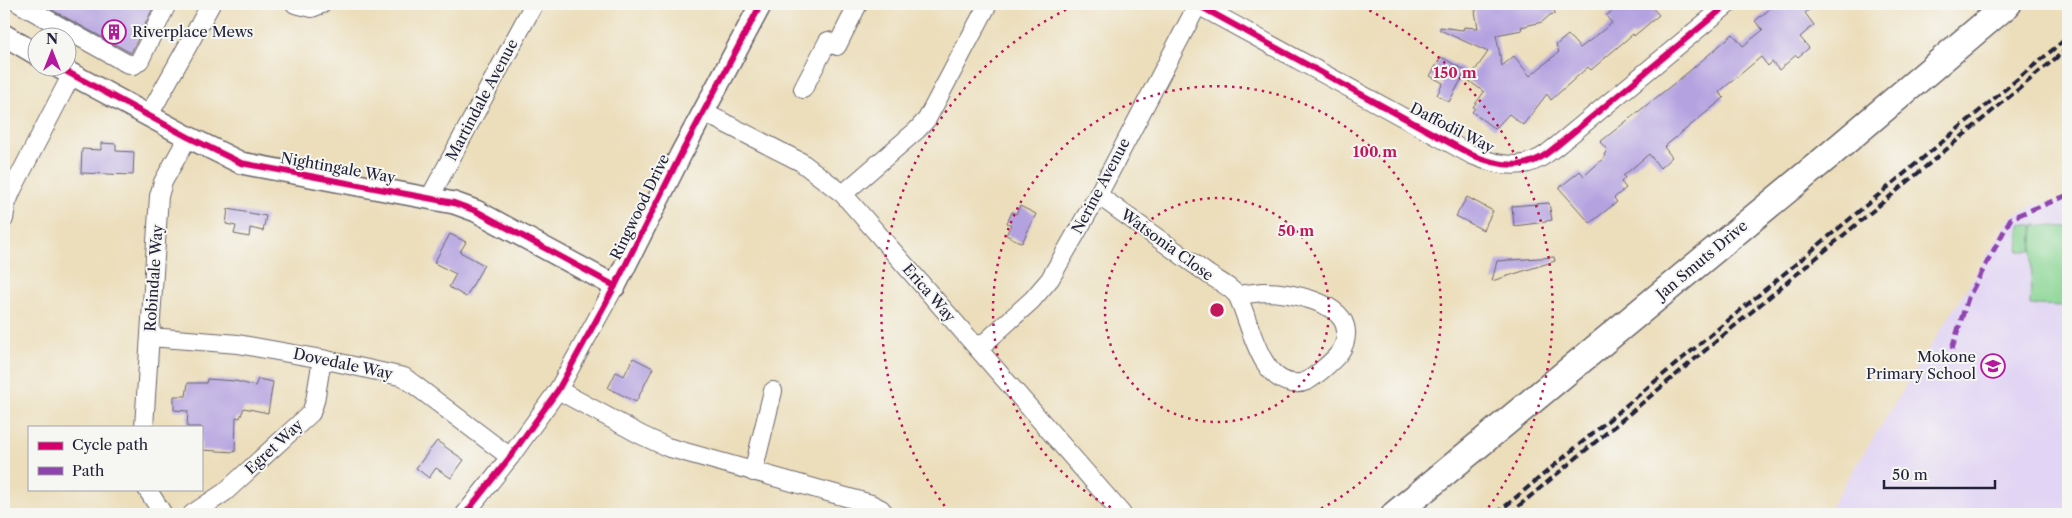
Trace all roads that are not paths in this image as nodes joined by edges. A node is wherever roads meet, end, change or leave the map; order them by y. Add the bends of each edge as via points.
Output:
1 (20, 4) edge
2 (167, 4) edge
3 (211, 4) edge
4 (296, 4) edge
5 (322, 4) edge
6 (534, 4) edge
7 (761, 4) edge
8 (988, 4) edge
9 (1197, 4) edge
10 (1728, 4) edge
11 (2008, 4) edge
12 (854, 5) edge
13 (4, 35) edge
14 (28, 49) edge
15 (78, 77) edge
16 (63, 78) edge
17 (803, 89) dead end
18 (703, 112) junction
19 (149, 115) junction
20 (188, 137) junction
21 (843, 194) junction
22 (1098, 195) junction
23 (430, 197) junction
24 (4, 219) edge
25 (615, 286) junction
26 (1237, 295) junction
27 (150, 337) junction
28 (978, 349) junction
29 (322, 359) junction
30 (558, 390) junction
31 (773, 391) dead end
32 (144, 426) edge
33 (510, 457) junction
34 (753, 472) junction
35 (148, 490) edge
36 (164, 514) edge
37 (192, 514) edge
38 (465, 514) edge
39 (885, 514) edge
40 (1122, 514) edge
41 (1395, 514) edge

1 - 2 street via 134,65 140,60
3 - 19 street
4 - 5 street via 312,8
6 - 23 street, Martindale Avenue
7 - 18 street, Ringwood Drive
8 - 21 street via 926,119
9 - 10 street, Daffodil Way via 1472,155 1493,163 1518,164 1537,160 1558,145
9 - 22 street, Nerine Avenue
11 - 41 main road, Jan Smuts Drive
12 - 17 street via 836,46 828,42
13 - 14 street
15 - 19 street, Nightingale Way
16 - 24 street via 12,190
18 - 21 street, Erica Way via 801,162
18 - 25 street, Ringwood Drive
19 - 20 street, Nightingale Way
20 - 23 street, Nightingale Way via 241,163
20 - 27 street, Robindale Way via 159,196
21 - 28 street, Erica Way
22 - 26 street, Watsonia Close
22 - 28 street, Nerine Avenue via 1042,290
23 - 25 street, Nightingale Way via 476,212
25 - 30 street, Ringwood Drive
26 - 26 street via 1285,294 1332,308 1345,327 1344,348 1332,362 1304,383 1286,382 1276,376 1266,363
27 - 29 street, Dovedale Way via 238,344
27 - 32 street, Robindale Way
28 - 40 street, Erica Way
29 - 33 street, Dovedale Way via 404,377
29 - 37 street, Egret Way via 311,413 226,492
30 - 33 street, Ringwood Drive
30 - 34 street via 654,442
31 - 34 street
33 - 38 street, Ringwood Drive
34 - 39 street via 871,504
35 - 36 street

